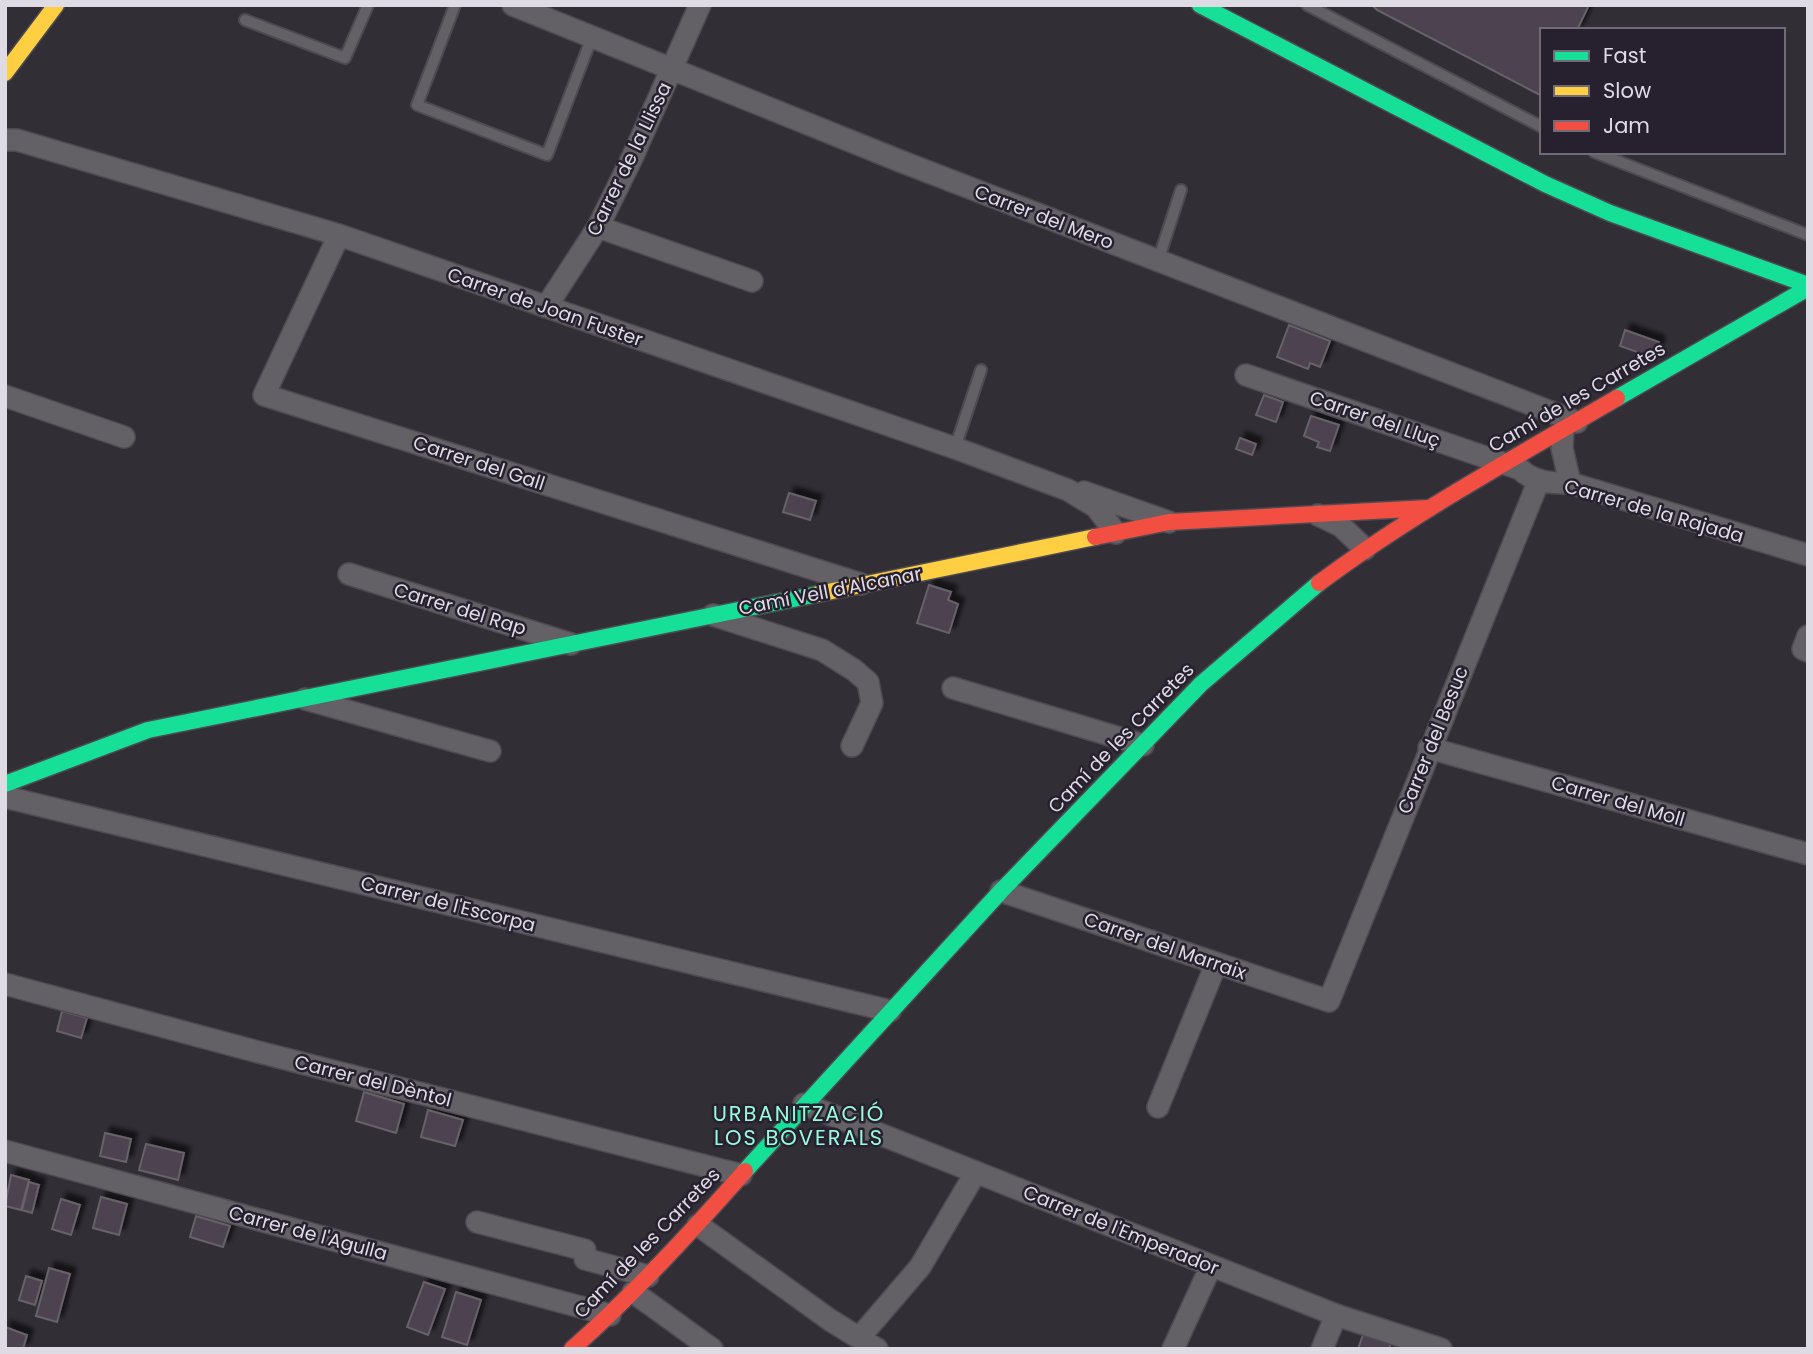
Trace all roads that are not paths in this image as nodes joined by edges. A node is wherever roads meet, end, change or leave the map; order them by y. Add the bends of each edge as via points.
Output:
1 (56, 5) edge
2 (368, 5) edge
3 (455, 5) edge
4 (513, 5) edge
5 (700, 5) edge
6 (1200, 5) edge
7 (1307, 5) edge
8 (245, 20) dead end
9 (592, 37) junction
10 (672, 69) junction
11 (5, 73) edge
12 (1540, 126) edge
13 (9, 137) edge
14 (1599, 154) edge
15 (1181, 190) dead end
16 (598, 227) junction
17 (339, 235) junction
18 (1808, 235) edge
19 (1158, 261) junction
20 (752, 281) dead end
21 (1808, 286) edge
22 (547, 307) junction
23 (981, 370) dead end
24 (1246, 374) dead end
25 (5, 396) edge
26 (1570, 426) junction
27 (124, 437) dead end
28 (954, 448) junction
29 (1504, 464) junction
30 (1539, 480) junction
31 (1570, 482) junction
32 (1068, 490) junction
33 (1105, 498) junction
34 (1428, 508) junction
35 (1361, 511) junction
36 (1318, 515) junction
37 (1169, 522) junction
38 (1121, 533) junction
39 (1091, 538) junction
40 (1364, 550) junction
41 (1808, 555) edge
42 (349, 574) dead end
43 (863, 585) junction
44 (713, 615) junction
45 (1808, 636) edge
46 (572, 644) junction
47 (1808, 651) edge
48 (953, 688) dead end
49 (303, 699) junction
50 (1143, 744) junction
51 (852, 747) dead end
52 (1429, 748) junction
53 (490, 751) dead end
54 (5, 784) edge
55 (5, 797) edge
56 (1808, 854) edge
57 (1001, 891) junction
58 (1216, 964) junction
59 (5, 984) edge
60 (1329, 1001) joint
61 (890, 1011) junction
62 (804, 1104) junction
63 (1158, 1107) dead end
64 (5, 1151) edge
65 (976, 1172) junction
66 (741, 1175) junction
67 (477, 1222) dead end
68 (698, 1225) junction
69 (1211, 1266) junction
70 (648, 1276) junction
71 (633, 1292) junction
72 (610, 1315) junction
73 (1336, 1315) junction
74 (868, 1343) edge
75 (1404, 1343) edge
76 (700, 1345) edge
77 (572, 1349) edge
78 (1173, 1349) edge
79 (1322, 1349) edge
80 (1441, 1349) edge

1 - 11 street
2 - 8 lane via 345,58
3 - 9 lane via 417,105 547,155
4 - 9 street, Carrer del Mero
5 - 10 street, Carrer de la Llissa
6 - 21 street via 1545,184 1610,213
7 - 12 lane
9 - 10 street, Carrer del Mero
10 - 16 street, Carrer de la Llissa
10 - 19 street, Carrer del Mero
13 - 17 street, Carrer de Joan Fuster
14 - 18 lane
15 - 19 lane
16 - 20 street
16 - 22 street, Carrer de la Llissa
17 - 22 street, Carrer de Joan Fuster
17 - 43 street, Carrer del Gall via 264,395
19 - 26 street, Carrer del Mero
21 - 26 street, Camí de les Carretes
22 - 28 street, Carrer de Joan Fuster
23 - 28 lane
24 - 29 street, Carrer del Lluç
25 - 27 street
26 - 29 street, Camí de les Carretes
26 - 31 street via 1562,447
28 - 32 street, Carrer de Joan Fuster
29 - 30 street, Carrer de la Rajada
29 - 34 street, Camí de les Carretes
30 - 31 street, Carrer de la Rajada
30 - 52 street, Carrer del Besuc
31 - 41 street, Carrer de la Rajada
32 - 33 street, Carrer de Joan Fuster
32 - 38 street, Carrer de Joan Fuster via 1096,507
32 - 39 street, Carrer de Joan Fuster via 1087,509 1095,526
33 - 37 street, Carrer de Joan Fuster
33 - 38 street via 1120,516
34 - 35 street, Camí Vell d'Alcanar
34 - 40 street, Camí de les Carretes
35 - 36 street, Camí Vell d'Alcanar
35 - 40 street via 1373,521
36 - 37 street, Camí Vell d'Alcanar
36 - 40 street via 1347,531
37 - 38 street, Camí Vell d'Alcanar
38 - 39 street, Camí Vell d'Alcanar
39 - 43 street, Camí Vell d'Alcanar
40 - 50 street, Camí de les Carretes via 1201,684
42 - 46 street, Carrer del Rap
43 - 44 street, Camí Vell d'Alcanar
44 - 46 street, Camí Vell d'Alcanar
44 - 51 street via 822,650 868,682 872,702
45 - 47 street via 1802,649
46 - 49 street, Camí Vell d'Alcanar
48 - 50 street
49 - 53 street, Camí Vell d'Alcanar
49 - 54 street, Camí Vell d'Alcanar via 148,730
50 - 57 street, Camí de les Carretes
52 - 56 street, Carrer del Moll
52 - 60 street, Carrer del Besuc
55 - 61 street, Carrer de l'Escorpa
57 - 58 street, Carrer del Marraix
57 - 61 street, Camí de les Carretes
58 - 60 street, Carrer del Marraix
58 - 63 street
59 - 66 street, Carrer del Dèntol
61 - 62 street, Camí de les Carretes
62 - 65 street, Carrer de l'Emperador
62 - 66 street, Camí de les Carretes
64 - 72 street, Carrer de l'Agulla
65 - 69 street, Carrer de l'Emperador
65 - 74 street
66 - 68 street, Camí de les Carretes
67 - 70 street via 585,1250 584,1259
68 - 70 street, Camí de les Carretes
68 - 74 street
69 - 73 street, Carrer de l'Emperador
69 - 78 street
70 - 71 street, Camí de les Carretes
71 - 72 street, Camí de les Carretes
71 - 76 street
72 - 77 street, Camí de les Carretes
73 - 75 street, Carrer de l'Emperador
73 - 79 street
75 - 80 street, Carrer de l'Emperador

